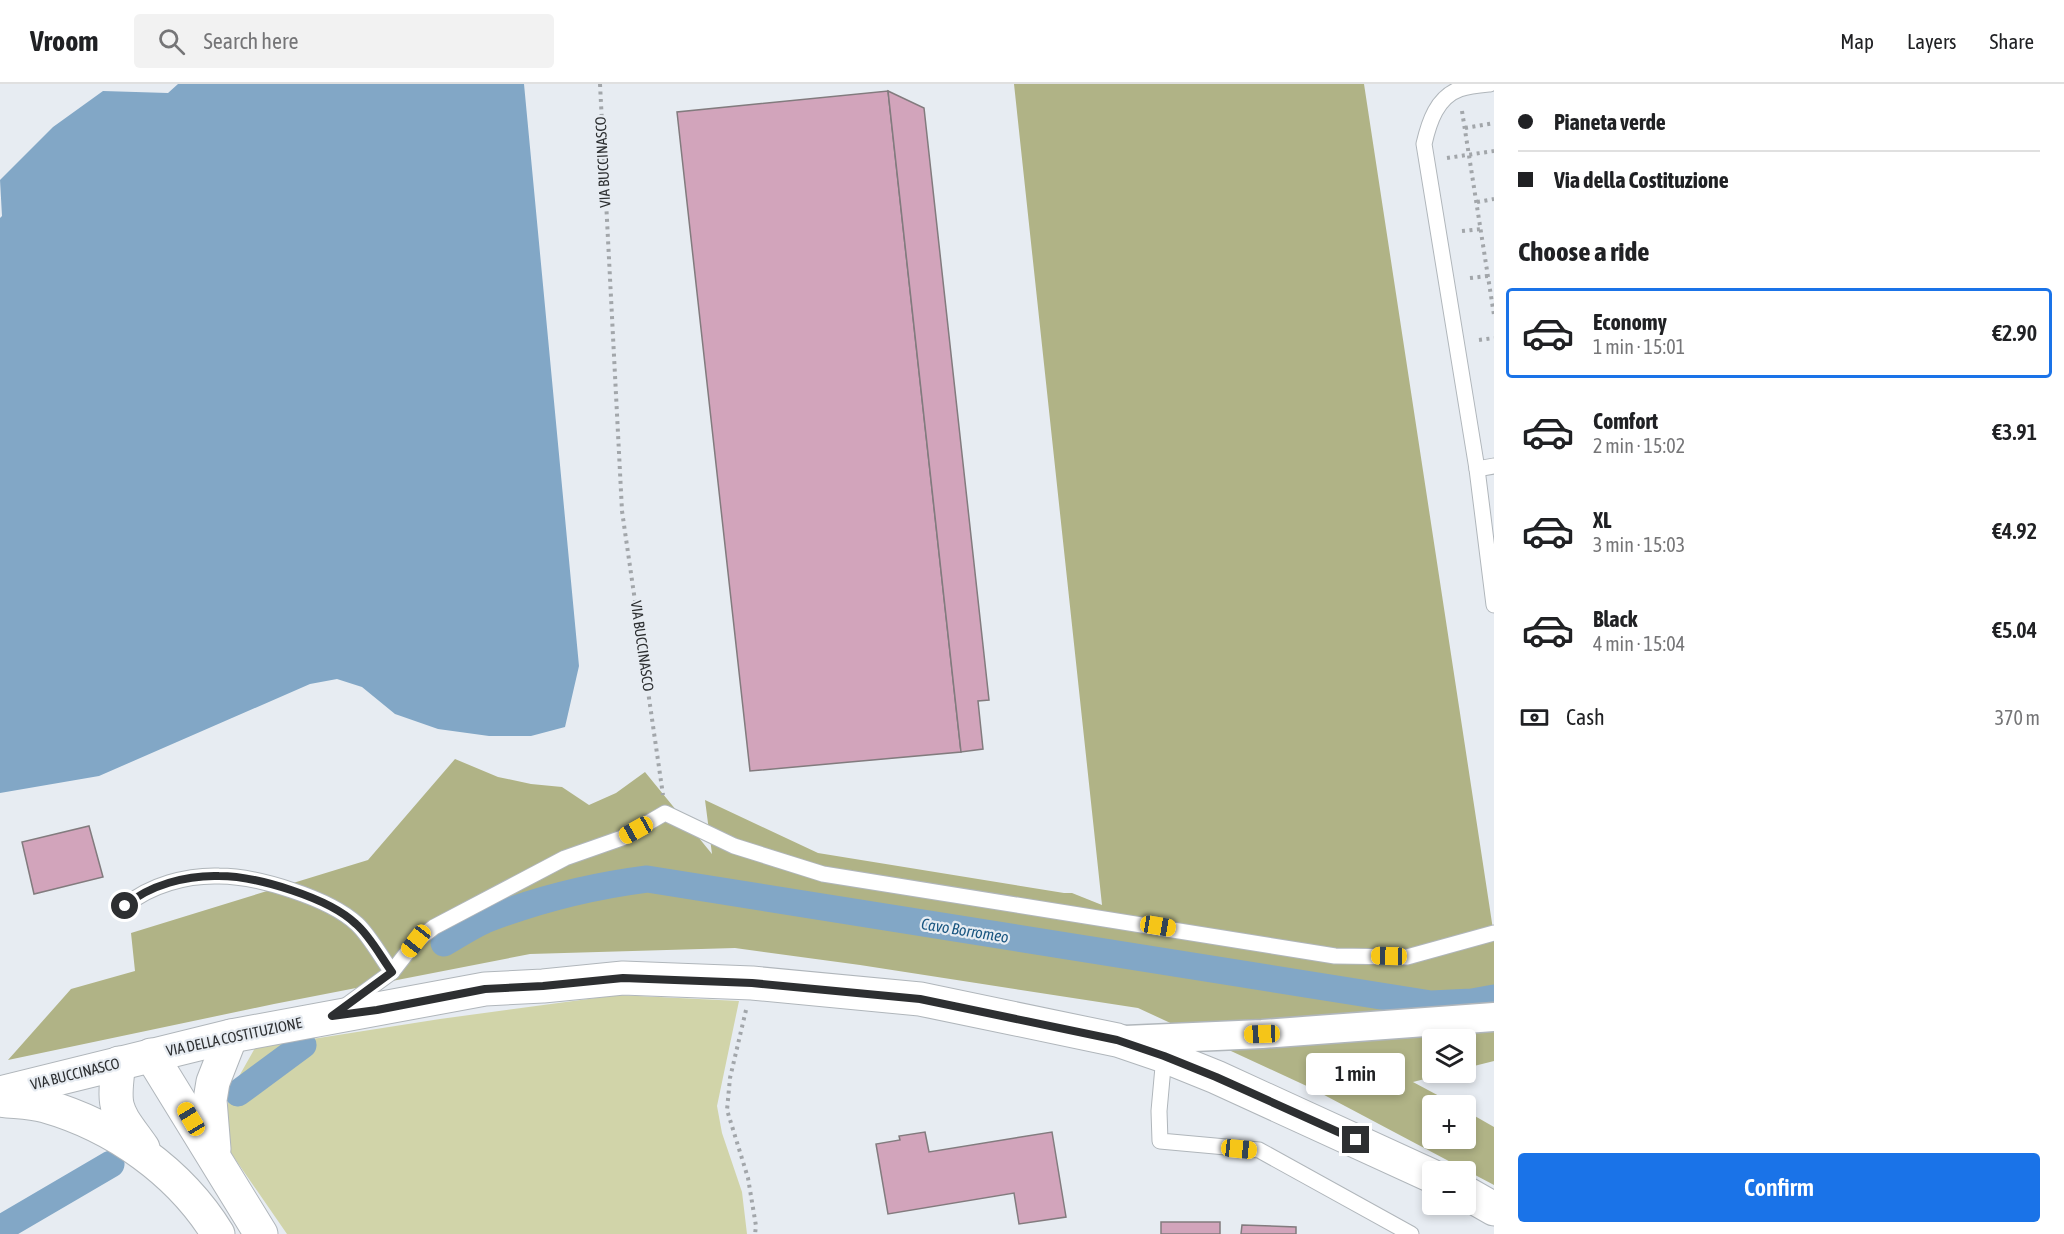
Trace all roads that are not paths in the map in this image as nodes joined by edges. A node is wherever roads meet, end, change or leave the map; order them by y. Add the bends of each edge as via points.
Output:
1 (1490, 84) edge
2 (1494, 466) edge
3 (1477, 469) junction
4 (1490, 543) edge
5 (1494, 605) edge
6 (125, 906) dead end
7 (1494, 933) edge
8 (392, 972) junction
9 (332, 1016) junction
10 (1494, 1017) edge
11 (231, 1036) junction
12 (1117, 1040) junction
13 (151, 1054) junction
14 (1164, 1056) junction
15 (119, 1063) junction
16 (0, 1093) edge
17 (0, 1100) edge
18 (152, 1160) junction
19 (216, 1160) junction
20 (1422, 1171) edge
21 (1476, 1199) edge
22 (1494, 1209) edge
23 (218, 1234) edge
24 (261, 1234) edge
25 (1411, 1234) edge

1 - 3 lane via 1459,90 1438,107 1424,144
2 - 3 lane
3 - 4 lane
4 - 5 lane
6 - 8 lane via 138,896 180,881 219,876 250,880 326,903 357,924
7 - 8 lane via 1407,957 1335,956 823,874 734,846 665,813 622,838 567,857 434,927 416,941
8 - 9 lane
9 - 11 main road, VIA DELLA COSTITUZIONE
9 - 12 main road, VIA DELLA COSTITUZIONE via 485,989 623,978 752,983 920,999
10 - 12 street
11 - 13 main road, VIA DELLA COSTITUZIONE
11 - 19 main road via 210,1100
12 - 14 main road, VIA DELLA COSTITUZIONE
13 - 15 main road, VIA BUCCINASCO
13 - 19 main road
14 - 20 main road, VIA DELLA COSTITUZIONE
14 - 25 lane via 1154,1111 1160,1141 1259,1150
15 - 16 main road, VIA BUCCINASCO
15 - 18 main road via 114,1094 119,1114
17 - 18 main road via 43,1105 86,1120
18 - 23 main road via 199,1204
19 - 24 main road
21 - 22 main road

